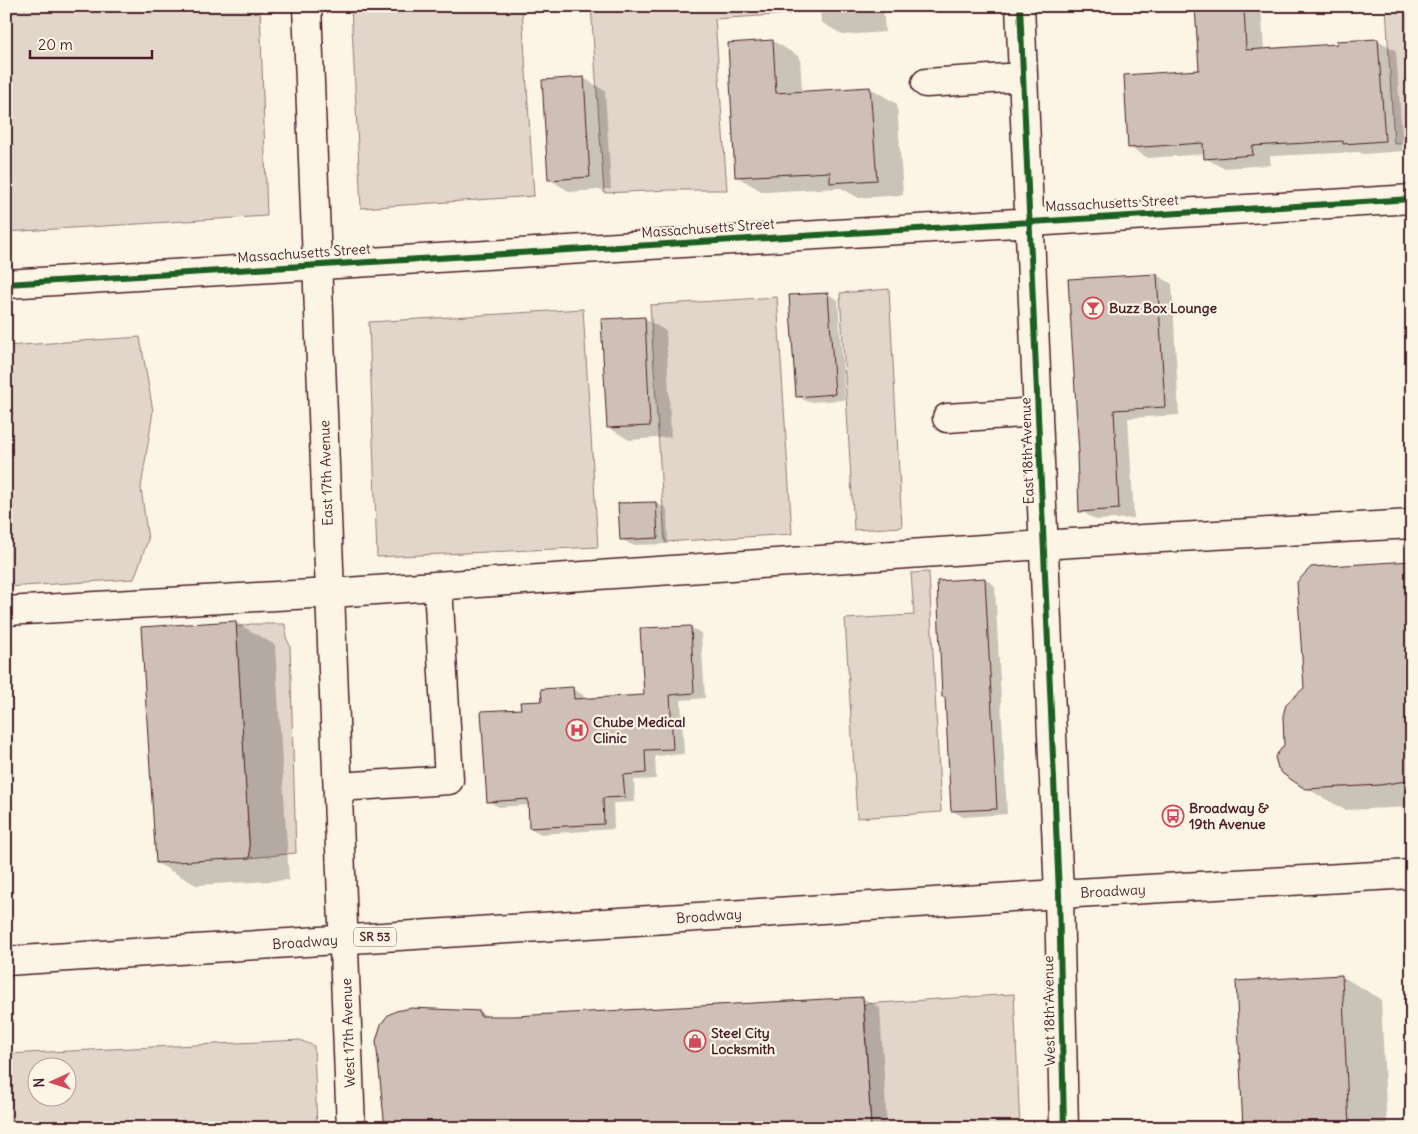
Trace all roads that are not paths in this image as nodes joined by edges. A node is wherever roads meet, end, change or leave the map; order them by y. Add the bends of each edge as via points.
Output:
1 (307, 6) edge
2 (1020, 6) edge
3 (1023, 77) junction
4 (926, 83) dead end
5 (1412, 199) edge
6 (1029, 220) junction
7 (318, 264) junction
8 (6, 284) edge
9 (1038, 412) junction
10 (947, 418) dead end
11 (1412, 524) edge
12 (1044, 545) junction
13 (438, 586) junction
14 (331, 593) junction
15 (6, 611) edge
16 (338, 786) junction
17 (1412, 874) edge
18 (1059, 894) junction
19 (345, 939) junction
20 (6, 961) edge
21 (351, 1128) edge
22 (1064, 1128) edge

1 - 7 street, East 17th Avenue
2 - 3 street, East 18th Avenue
3 - 4 street
3 - 6 street, East 18th Avenue
5 - 6 street, Massachusetts Street
6 - 7 street, Massachusetts Street
6 - 9 street, East 18th Avenue
7 - 8 street, Massachusetts Street
7 - 14 street, East 17th Avenue
9 - 10 street
9 - 12 street, East 18th Avenue
11 - 12 street
12 - 13 street
12 - 18 street, East 18th Avenue
13 - 14 street
13 - 16 street via 449,780
14 - 15 street
14 - 16 street, East 17th Avenue
16 - 19 street, East 17th Avenue
17 - 18 street, Broadway / SR 53
18 - 19 street, Broadway / SR 53
18 - 22 street, West 18th Avenue
19 - 20 street, Broadway / SR 53
19 - 21 street, West 17th Avenue

